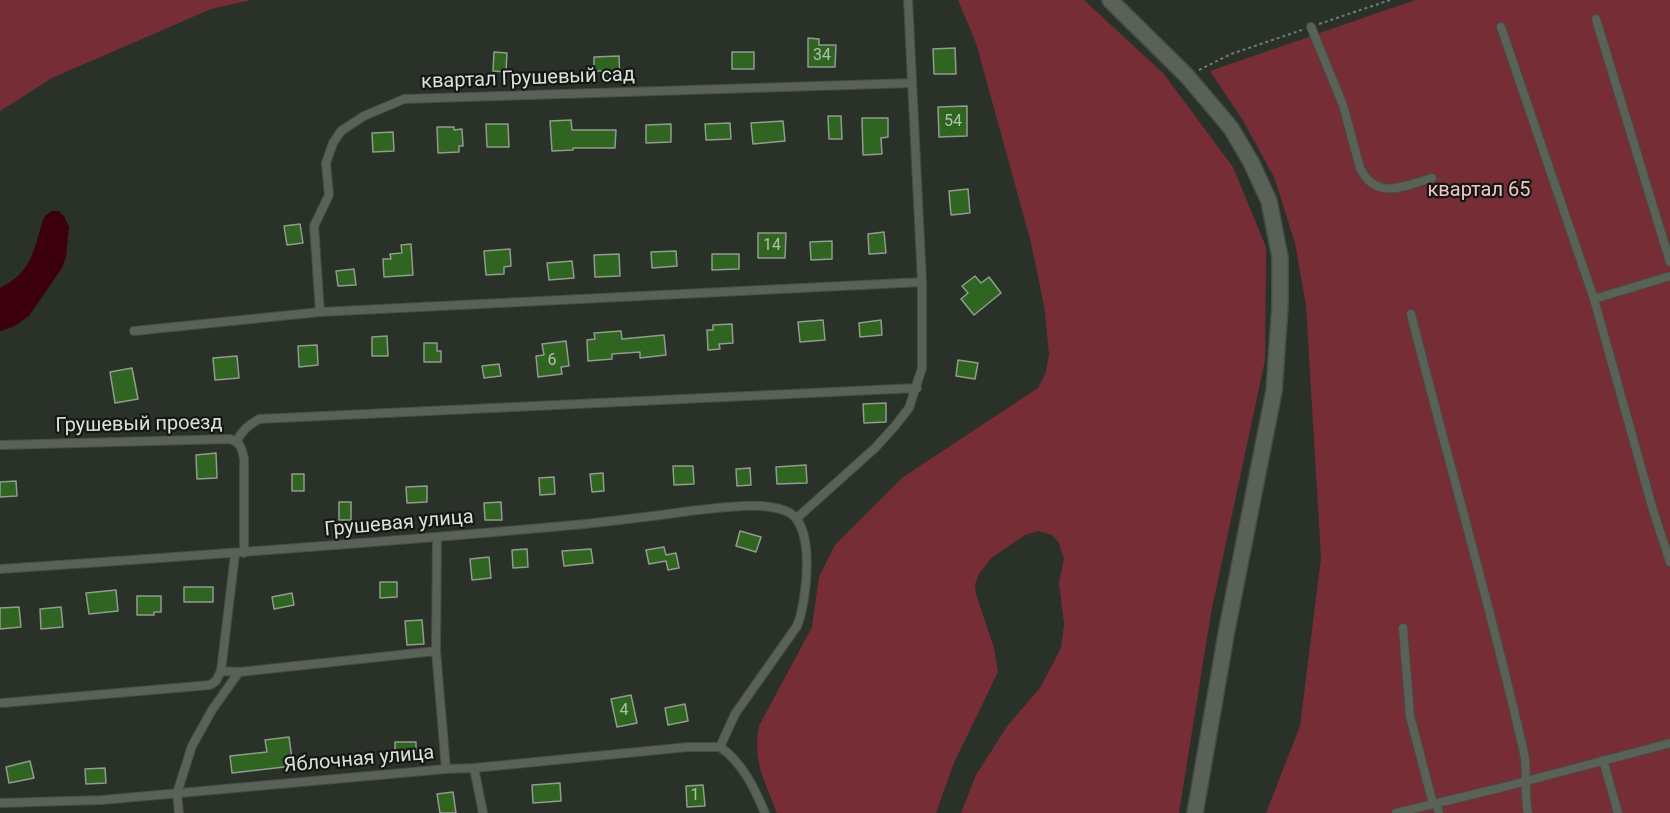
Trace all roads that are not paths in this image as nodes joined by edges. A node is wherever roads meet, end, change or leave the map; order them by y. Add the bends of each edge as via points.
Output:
1 (908, 0) edge
2 (1110, 0) edge
3 (1596, 19) dead end
4 (1311, 27) road end
5 (1501, 27) dead end
6 (912, 83) junction
7 (1432, 178) dead end
8 (1670, 262) edge
9 (1670, 276) edge
10 (922, 282) junction
11 (1594, 299) junction
12 (320, 312) junction
13 (1411, 314) dead end
14 (134, 331) dead end
15 (917, 388) junction
16 (237, 441) junction
17 (0, 445) edge
18 (797, 518) junction
19 (437, 537) junction
20 (239, 553) junction
21 (1670, 562) edge
22 (0, 569) edge
23 (1403, 628) dead end
24 (436, 651) junction
25 (221, 671) junction
26 (239, 672) junction
27 (2, 703) dead end
28 (1670, 743) edge
29 (720, 747) junction
30 (1603, 760) junction
31 (474, 768) junction
32 (446, 769) junction
33 (1526, 781) junction
34 (177, 793) junction
35 (0, 803) edge
36 (1435, 804) junction
37 (179, 813) edge
38 (483, 813) edge
39 (765, 813) edge
40 (1195, 813) edge
41 (1396, 813) edge
42 (1439, 813) edge
43 (1528, 813) edge
44 (1618, 813) edge

1 - 6 lane
2 - 40 street via 1187,76 1231,128 1263,188 1277,234 1281,281 1274,392
3 - 8 lane
4 - 7 lane via 1340,97 1364,177 1380,189 1396,189
5 - 11 lane
6 - 10 lane
6 - 12 lane, квартал Грушевый сад via 404,99 391,103 341,132 326,163 328,195 314,226
9 - 11 lane
10 - 12 lane
10 - 15 lane via 922,368
11 - 21 lane
12 - 14 lane
13 - 33 lane via 1476,555 1525,759
15 - 16 lane via 259,419
15 - 18 lane via 909,408 888,433
16 - 17 lane, Грушевый проезд
16 - 20 lane, Грушевый проезд via 244,459
18 - 19 lane, Грушевая улица via 786,511 736,506
18 - 29 lane via 806,549 801,615 735,714
19 - 20 lane, Грушевая улица
19 - 24 lane
20 - 22 lane, Грушевая улица
20 - 25 lane, Грушевый проезд
23 - 36 lane via 1410,716
24 - 26 lane
24 - 32 lane
25 - 26 lane
25 - 27 lane via 210,685
26 - 34 lane via 197,737
28 - 30 lane
29 - 31 lane, Яблочная улица
29 - 39 lane via 742,770
30 - 33 lane
30 - 44 lane
31 - 32 lane, Яблочная улица
31 - 38 lane
32 - 34 lane, Яблочная улица
33 - 36 lane
33 - 43 lane
34 - 35 lane, Яблочная улица
34 - 37 lane
36 - 41 lane
36 - 42 lane

